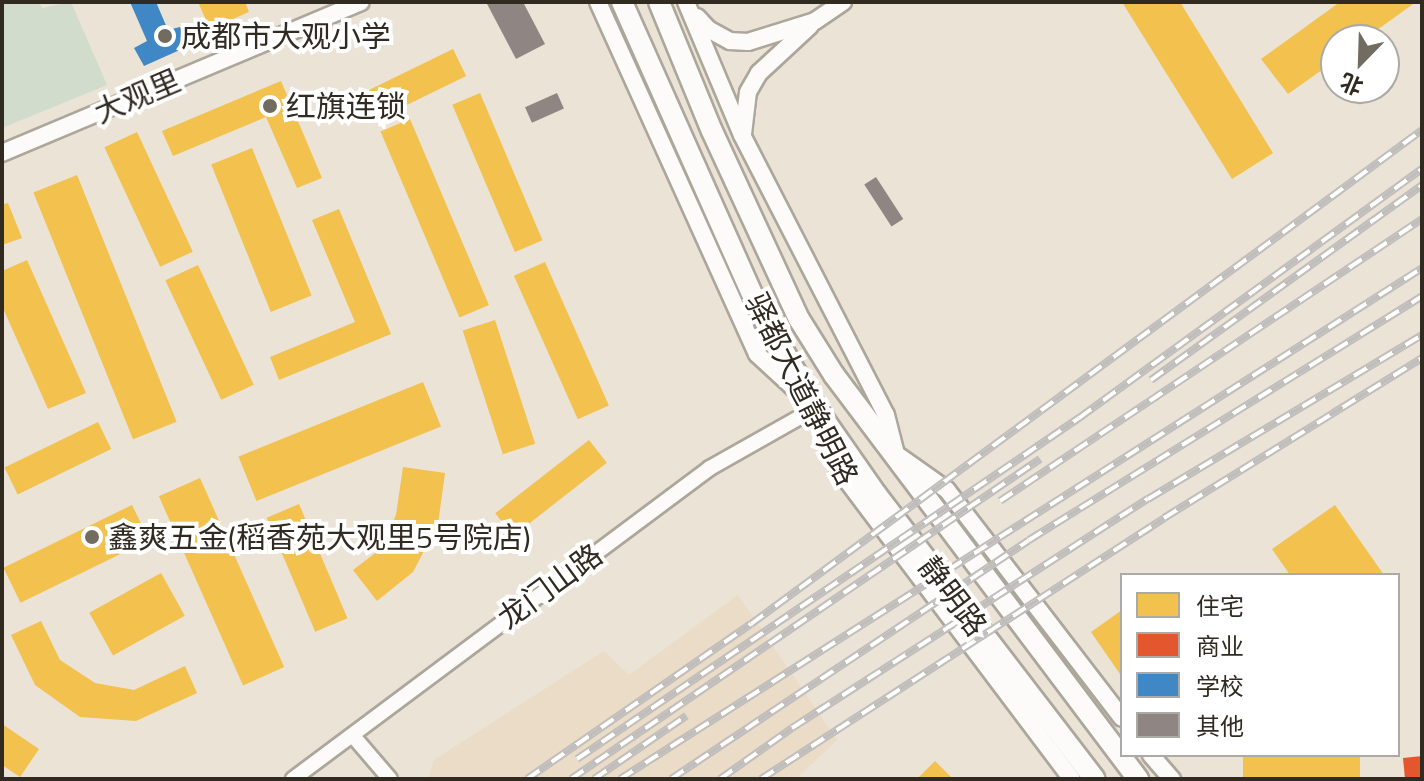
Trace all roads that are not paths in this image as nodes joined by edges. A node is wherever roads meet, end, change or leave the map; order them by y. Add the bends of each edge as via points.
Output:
1 (361, 2) edge
2 (598, 2) edge
3 (622, 2) edge
4 (659, 2) edge
5 (843, 2) edge
6 (686, 4) edge
7 (815, 21) junction
8 (742, 135) junction
9 (2, 153) edge
10 (816, 408) junction
11 (896, 454) junction
12 (1120, 715) edge
13 (354, 737) junction
14 (1120, 756) edge
15 (1120, 757) edge
16 (1153, 757) edge
17 (293, 779) edge
18 (390, 779) edge
19 (1072, 779) edge
20 (1095, 779) edge
21 (1138, 779) edge
22 (1172, 779) edge

1 - 9 street, 大观里
2 - 10 street via 757,354
3 - 10 main road, 驿都大道静明路 via 754,299
4 - 11 main road, 驿都大道静明路 via 799,319 834,375
5 - 7 street
6 - 7 street via 708,29 730,41 766,38
6 - 8 street
7 - 8 street via 759,73 748,92
8 - 11 street via 860,360 886,415
10 - 13 street, 龙门山路 via 710,468
10 - 19 street, 驿都大道静明路 via 839,470
10 - 20 main road, 静明路
11 - 12 street, 驿都大道静明路 via 947,490
11 - 14 main road, 静明路
13 - 17 street, 龙门山路
13 - 18 street
15 - 21 main road, 静明路
16 - 22 street

